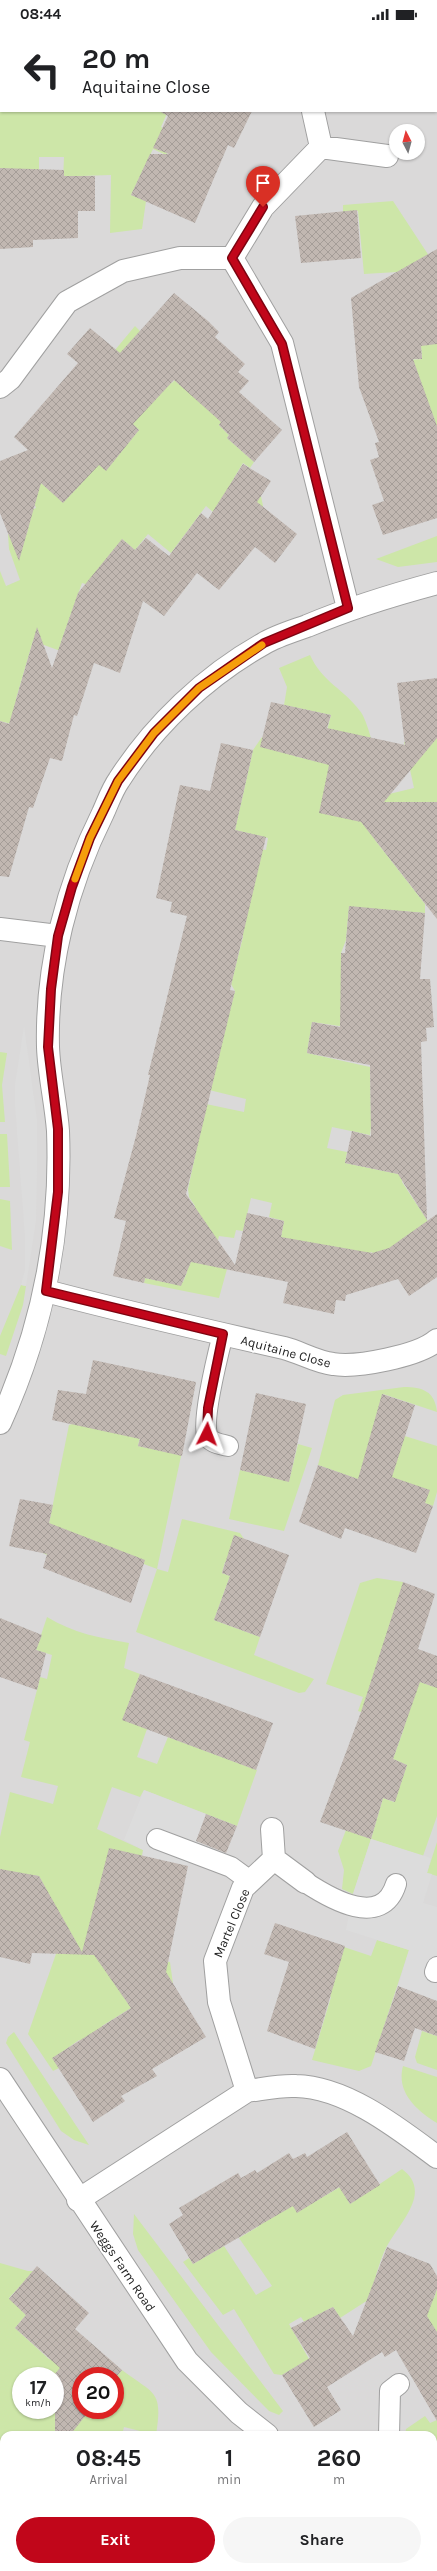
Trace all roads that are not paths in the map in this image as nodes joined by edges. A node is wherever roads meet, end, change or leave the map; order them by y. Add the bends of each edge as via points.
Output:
1 (313, 112) edge
2 (321, 147) junction
3 (387, 156) dead end
4 (232, 258) junction
5 (0, 387) edge
6 (437, 583) edge
7 (348, 608) junction
8 (0, 929) edge
9 (58, 936) junction
10 (46, 1291) junction
11 (223, 1334) junction
12 (436, 1344) edge
13 (0, 1423) edge
14 (228, 1446) dead end
15 (272, 1829) dead end
16 (157, 1839) dead end
17 (274, 1859) junction
18 (250, 1881) junction
19 (305, 1882) joint
20 (396, 1884) dead end
21 (0, 2079) edge
22 (247, 2091) junction
23 (437, 2156) edge
24 (78, 2200) junction
25 (399, 2384) dead end
26 (262, 2431) edge
27 (389, 2431) edge

1 - 2 street
2 - 3 street
2 - 4 street via 263,207
4 - 5 street via 180,258 123,271 67,302 10,379
4 - 7 street via 282,344
6 - 7 street
7 - 9 street via 264,643 199,688 154,733 118,781 90,838
8 - 9 street
9 - 10 street via 51,989 48,1047 58,1129 58,1192
10 - 11 street, Aquitaine Close
10 - 13 street via 17,1386
11 - 12 street, Aquitaine Close via 292,1350 332,1364 361,1365 391,1359
11 - 14 lane via 208,1408 207,1434 211,1441
15 - 17 street
16 - 18 lane via 231,1867
17 - 18 street, Martel Close
17 - 19 street
18 - 22 street, Martel Close via 243,1888 215,1961 219,2002
19 - 20 lane via 346,1903 377,1908 392,1895
21 - 24 street, Weggs Farm Road
22 - 23 street via 297,2086 341,2096 387,2120
22 - 24 street
24 - 26 street, Weggs Farm Road via 187,2361 239,2413
25 - 27 lane via 390,2391

